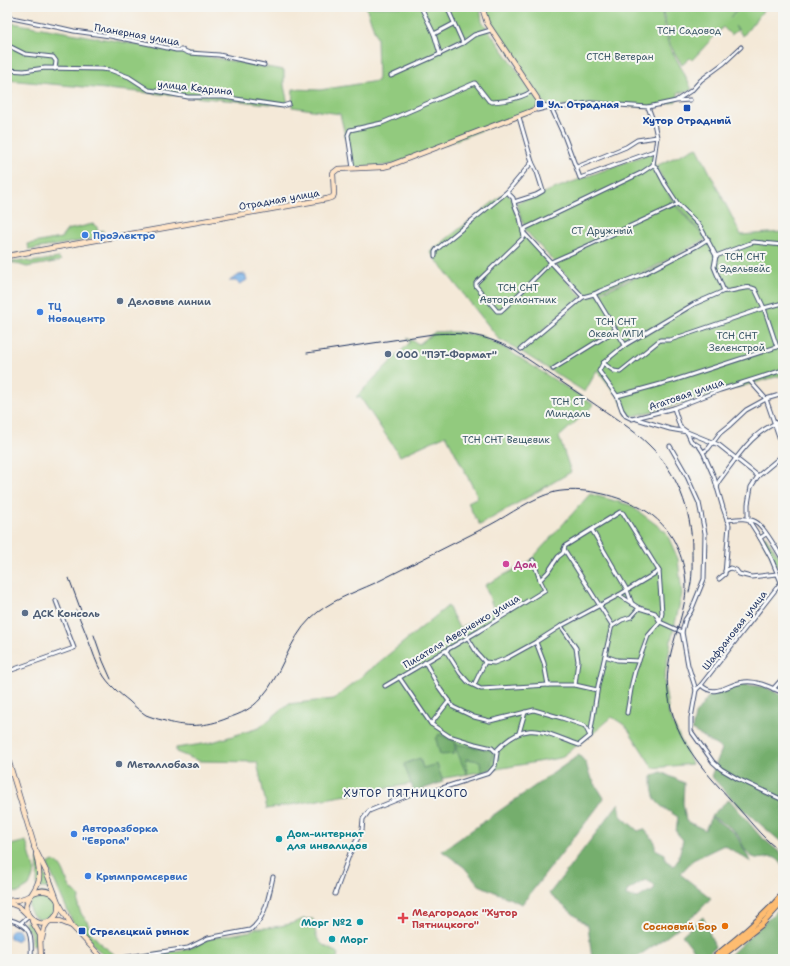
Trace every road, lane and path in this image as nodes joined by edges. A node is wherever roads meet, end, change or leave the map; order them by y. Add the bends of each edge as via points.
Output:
1 (421, 7) edge
2 (447, 7) edge
3 (482, 7) edge
4 (7, 17) edge
5 (453, 24) junction
6 (491, 30) junction
7 (434, 34) junction
8 (462, 43) junction
9 (7, 45) edge
10 (741, 48) dead end
11 (440, 54) junction
12 (264, 65) dead end
13 (55, 69) junction
14 (7, 70) edge
15 (391, 76) dead end
16 (532, 91) junction
17 (538, 99) junction
18 (690, 100) dead end
19 (676, 101) junction
20 (289, 104) dead end
21 (550, 106) junction
22 (648, 107) junction
23 (534, 110) junction
24 (519, 116) junction
25 (657, 137) junction
26 (654, 151) junction
27 (532, 162) junction
28 (655, 166) junction
29 (577, 167) junction
30 (353, 168) junction
31 (507, 192) junction
32 (514, 202) junction
33 (678, 204) junction
34 (523, 232) junction
35 (708, 239) junction
36 (783, 246) edge
37 (7, 256) edge
38 (435, 256) dead end
39 (716, 256) junction
40 (551, 262) junction
41 (724, 291) junction
42 (594, 294) junction
43 (583, 297) junction
44 (783, 303) edge
45 (764, 308) junction
46 (616, 330) junction
47 (625, 345) junction
48 (783, 345) edge
49 (777, 347) junction
50 (521, 349) dead end
51 (602, 362) junction
52 (553, 369) dead end
53 (783, 370) edge
54 (750, 381) junction
55 (783, 394) edge
56 (617, 396) junction
57 (766, 399) junction
58 (674, 408) junction
59 (636, 418) junction
60 (783, 421) edge
61 (775, 423) junction
62 (687, 432) junction
63 (713, 442) junction
64 (670, 446) dead end
65 (783, 448) edge
66 (703, 452) junction
67 (783, 455) edge
68 (736, 458) junction
69 (758, 476) junction
70 (717, 488) junction
71 (748, 519) junction
72 (727, 520) junction
73 (592, 530) junction
74 (766, 534) junction
75 (760, 538) junction
76 (564, 549) junction
77 (533, 560) dead end
78 (783, 560) edge
79 (660, 571) junction
80 (725, 571) junction
81 (777, 574) junction
82 (719, 579) dead end
83 (540, 580) junction
84 (782, 581) edge
85 (783, 587) edge
86 (627, 590) junction
87 (619, 595) junction
88 (56, 601) dead end
89 (632, 604) junction
90 (599, 606) junction
91 (639, 608) junction
92 (660, 622) junction
93 (561, 626) junction
94 (611, 627) junction
95 (682, 632) junction
96 (468, 638) junction
97 (536, 642) junction
98 (446, 651) junction
99 (605, 656) junction
100 (639, 661) junction
101 (425, 662) junction
102 (485, 662) junction
103 (7, 670) edge
104 (399, 677) junction
105 (783, 678) edge
106 (474, 685) junction
107 (548, 685) junction
108 (575, 685) junction
109 (701, 685) junction
110 (385, 686) dead end
111 (773, 688) junction
112 (597, 690) junction
113 (696, 690) junction
114 (783, 693) edge
115 (449, 701) junction
116 (525, 712) junction
117 (627, 714) dead end
118 (431, 724) junction
119 (519, 733) junction
120 (590, 736) junction
121 (497, 752) junction
122 (7, 756) edge
123 (783, 800) edge
124 (34, 845) dead end
125 (273, 877) dead end
126 (31, 894) junction
127 (335, 894) dead end
128 (783, 894) edge
129 (57, 900) junction
130 (783, 901) edge
131 (7, 902) edge
132 (30, 918) junction
133 (7, 919) edge
134 (49, 921) junction
135 (21, 923) junction
136 (72, 926) junction
137 (41, 942) junction
138 (31, 959) edge
139 (41, 959) edge
140 (103, 959) edge
141 (114, 959) edge
142 (712, 959) edge
143 (718, 959) edge

1 - 7 street
2 - 5 street
3 - 6 main road
4 - 12 street, Планерная улица via 74,32 110,36 189,53 219,55
5 - 7 street
5 - 8 street
6 - 8 street via 474,35
6 - 16 main road
7 - 11 street
8 - 11 street
9 - 13 street via 25,54 52,57 56,62
10 - 19 street
11 - 15 street
13 - 14 street, улица Кедрина
13 - 20 street, улица Кедрина via 110,70 149,90 188,97 223,97 283,106
16 - 17 main road
16 - 30 street via 525,96 492,102 476,83 382,123 350,130 348,135
17 - 21 street via 543,105
17 - 23 main road via 537,108
18 - 19 street
19 - 22 street
21 - 22 street via 558,108 590,103
21 - 23 street
21 - 29 street
22 - 25 street
23 - 24 main road, Отрадная улица
24 - 27 street
24 - 30 main road, Отрадная улица via 391,165
25 - 26 street
25 - 29 street via 637,140
26 - 28 street
26 - 29 street via 580,178
27 - 31 street
27 - 32 street via 543,191
28 - 33 street
28 - 34 street via 526,228
30 - 37 main road, Отрадная улица via 335,171 334,194 326,199
31 - 32 street via 514,198
31 - 38 street via 437,249
32 - 34 street
33 - 35 street via 700,226
33 - 40 street
34 - 40 street
34 - 40 street via 524,237 476,283 497,311 501,311
35 - 39 street
35 - 42 street via 643,274
36 - 39 street via 753,242
39 - 41 street via 714,267
40 - 43 street
41 - 45 street via 752,287
41 - 47 street via 694,304
42 - 43 street
42 - 46 street
43 - 50 street
44 - 45 street
45 - 49 street
45 - 51 street via 670,340 660,340 620,372 614,371
46 - 47 street
46 - 52 street
47 - 51 street
48 - 49 street
49 - 56 street
51 - 56 street via 599,371
53 - 54 street, Агатовая улица
54 - 57 street
54 - 58 street, Агатовая улица
55 - 57 street
56 - 59 street via 626,416
57 - 61 street
57 - 63 street via 746,410 720,432
58 - 59 street, Агатовая улица
58 - 62 street via 680,427
59 - 62 street
60 - 61 street
61 - 65 street
61 - 68 street via 748,444
62 - 63 street
62 - 66 street via 690,441
63 - 66 street
63 - 68 street
64 - 95 street via 699,503 705,534 704,579
66 - 70 street
67 - 69 street
68 - 69 street
68 - 70 street
69 - 71 street via 751,487
70 - 72 street
71 - 72 street
71 - 74 street via 757,522
71 - 75 street
72 - 80 street via 729,530
73 - 76 street
73 - 79 street via 620,512 623,513
73 - 86 street
74 - 75 street
74 - 78 street
75 - 81 street
76 - 83 street
76 - 90 street
77 - 83 street
79 - 86 street
79 - 92 street
80 - 81 street via 730,568 751,577
80 - 82 street
81 - 84 street
83 - 96 street, Писателя Аверченко улица via 545,590
84 - 85 street
84 - 109 street, Шафрановая улица
86 - 87 street
86 - 89 street
87 - 89 street
87 - 90 street
88 - 103 street via 74,648
89 - 91 street
90 - 93 street
90 - 94 street
91 - 92 street via 655,613
91 - 94 street via 631,617
92 - 95 street
92 - 100 street via 648,636
93 - 97 street
93 - 108 street via 576,648 578,661
94 - 99 street
95 - 113 street
96 - 98 street, Писателя Аверченко улица
96 - 102 street
97 - 102 street via 494,663
97 - 107 street via 544,663
98 - 101 street, Писателя Аверченко улица
98 - 106 street via 460,673
99 - 100 street
99 - 112 street
100 - 117 street
101 - 104 street, Писателя Аверченко улица
101 - 115 street
102 - 106 street
104 - 110 street, Писателя Аверченко улица
104 - 118 street
105 - 111 street
106 - 107 street via 481,689
107 - 108 street
108 - 112 street
109 - 111 street via 713,691 745,681
109 - 113 street, Шафрановая улица
111 - 114 street
112 - 120 street
113 - 123 street via 691,731 713,762 738,779
115 - 116 street via 453,707 474,717 490,720
115 - 118 street
116 - 119 street
116 - 120 street via 534,710 585,726
118 - 121 street via 449,736 492,748
119 - 120 street via 537,731 579,745
119 - 121 street via 505,742
121 - 127 street via 495,766 489,773 432,791 411,794 369,811 363,819 362,830 350,853
122 - 124 main road
125 - 141 street via 264,910 255,927 250,930 208,938 188,948
126 - 129 main road via 46,890
126 - 129 main road via 37,886 39,874 34,847
126 - 131 main road
126 - 132 main road via 26,908
128 - 142 main road via 739,938
129 - 134 main road via 57,914
129 - 136 main road
130 - 143 main road via 762,924
131 - 132 main road via 19,907
132 - 134 main road via 39,923
132 - 135 street
132 - 137 main road via 38,930
133 - 135 street
134 - 136 main road via 60,921
134 - 137 main road via 44,928
135 - 138 street via 28,931
136 - 140 main road
137 - 139 main road

